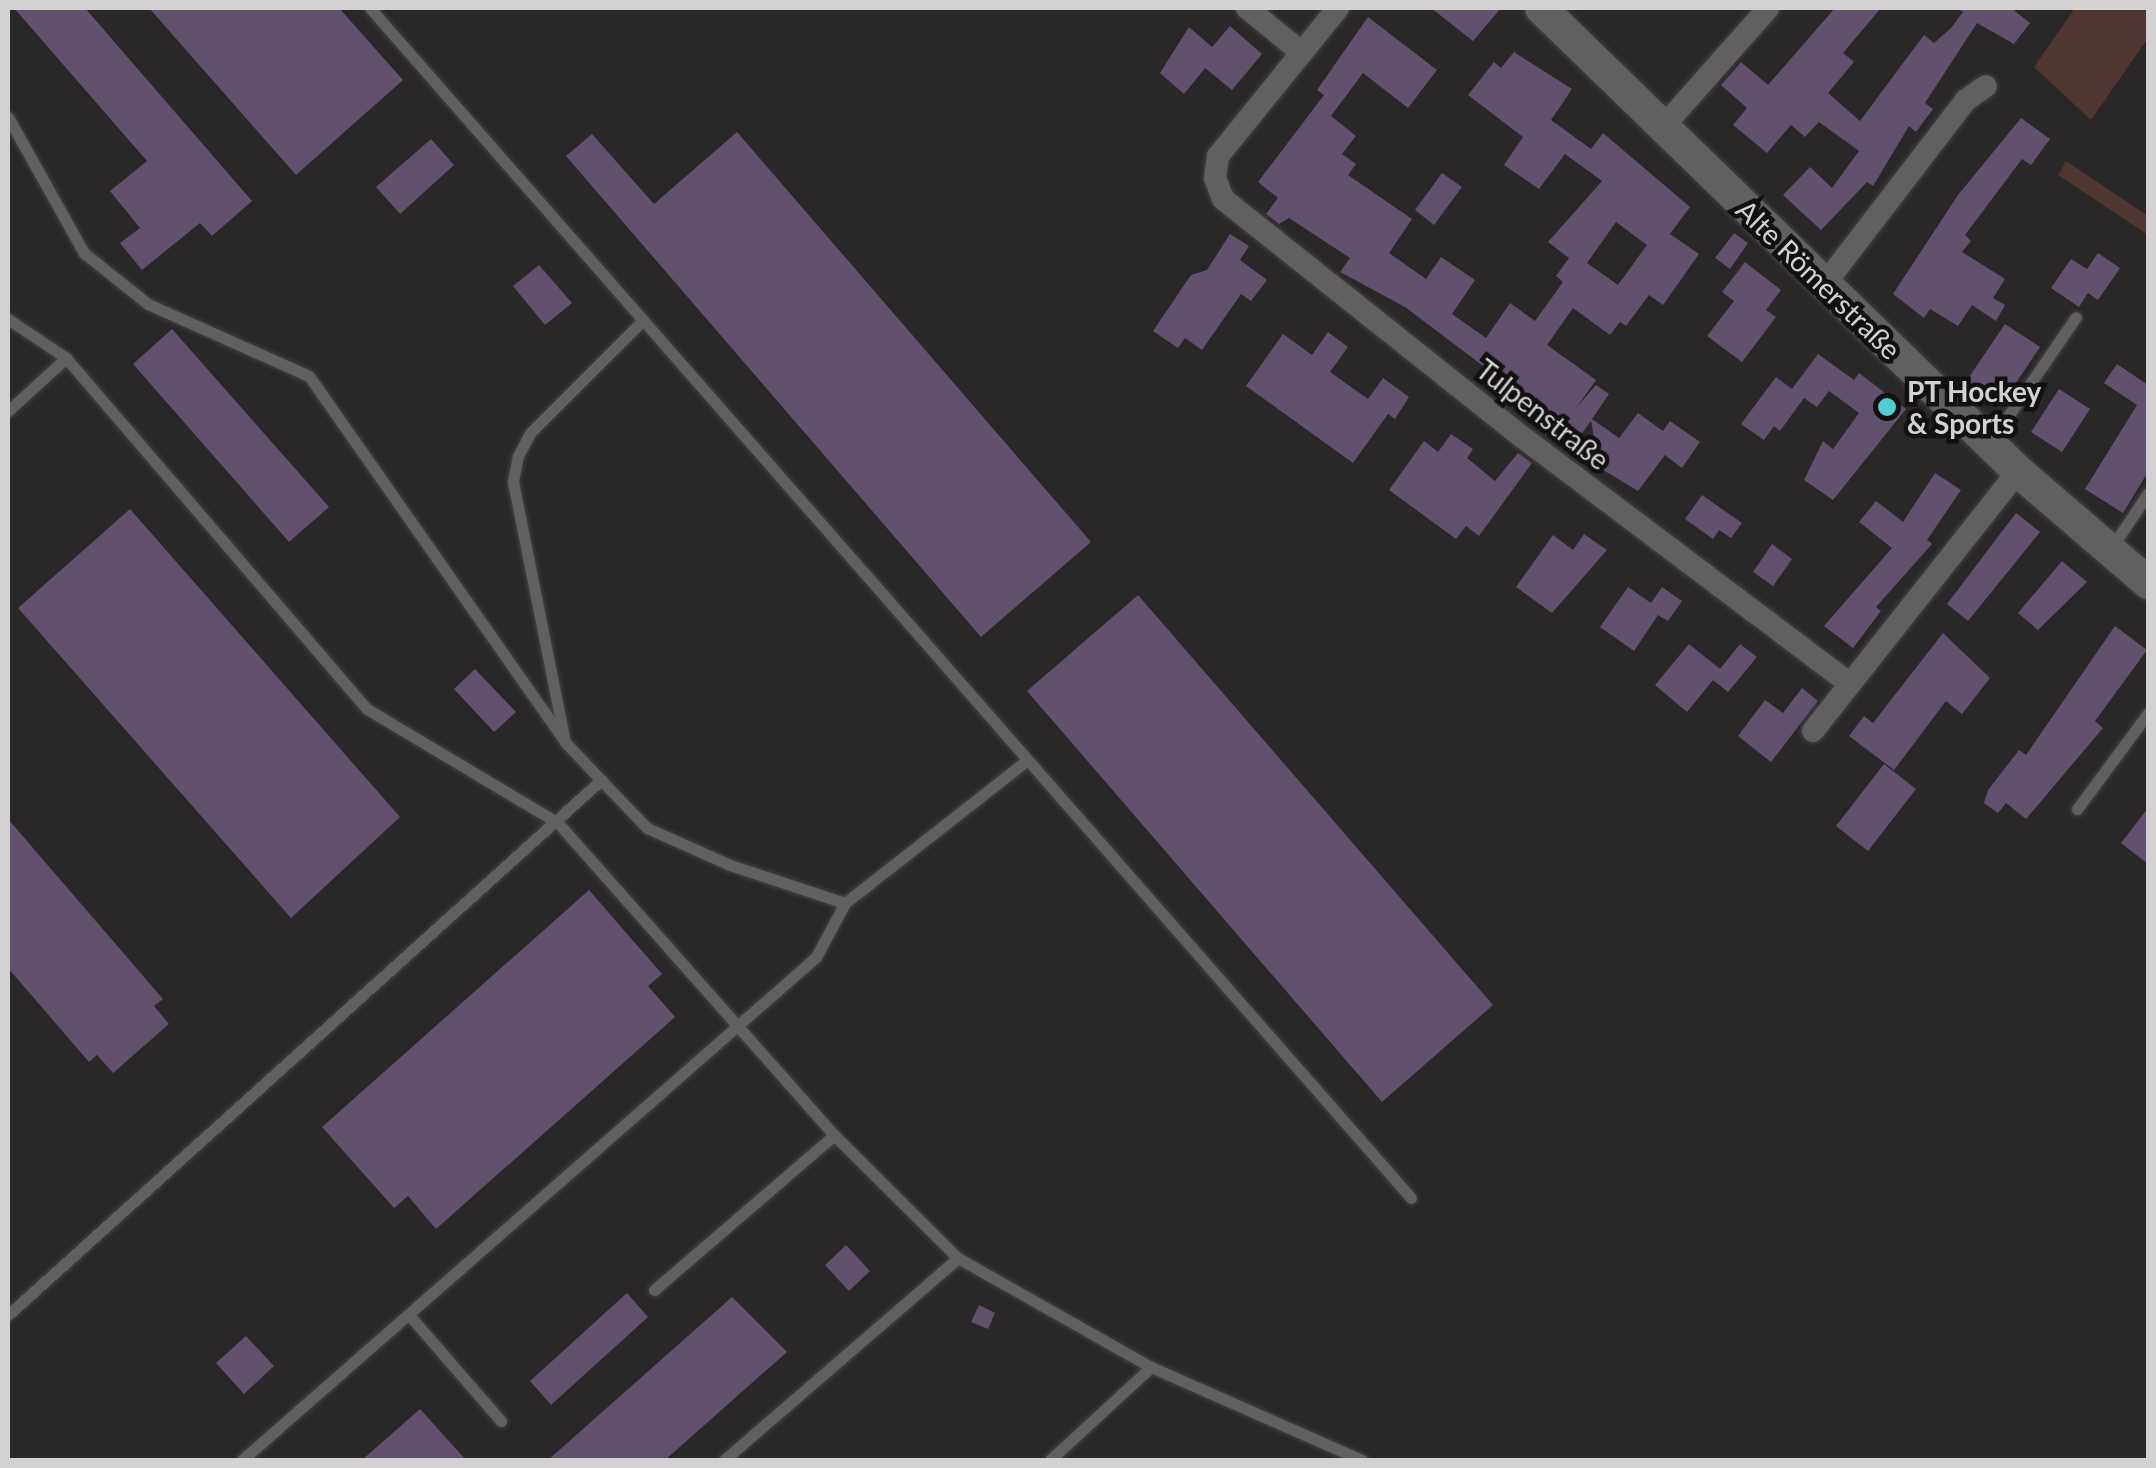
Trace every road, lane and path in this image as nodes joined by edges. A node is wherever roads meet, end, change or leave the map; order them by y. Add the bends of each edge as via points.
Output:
1 (370, 8) edge
2 (1247, 8) edge
3 (1338, 8) edge
4 (1541, 8) edge
5 (1768, 8) edge
6 (1301, 52) junction
7 (1986, 86) dead end
8 (8, 118) edge
9 (1662, 128) junction
10 (1824, 285) junction
11 (2076, 317) dead end
12 (8, 319) edge
13 (642, 322) junction
14 (66, 358) junction
15 (8, 412) edge
16 (1990, 444) junction
17 (2018, 472) junction
18 (2148, 493) edge
19 (2110, 550) junction
20 (2148, 582) edge
21 (1850, 684) junction
22 (2148, 713) edge
23 (1813, 731) dead end
24 (565, 742) junction
25 (1026, 762) junction
26 (601, 780) junction
27 (2077, 809) dead end
28 (558, 823) junction
29 (846, 904) junction
30 (738, 1025) junction
31 (834, 1135) junction
32 (1410, 1198) dead end
33 (958, 1258) junction
34 (654, 1290) dead end
35 (8, 1315) edge
36 (410, 1316) junction
37 (1150, 1367) junction
38 (501, 1422) dead end
39 (242, 1460) edge
40 (724, 1460) edge
41 (1050, 1460) edge
42 (1362, 1460) edge

1 - 13 lane
2 - 6 street
3 - 6 street
4 - 9 main road, Alte Römerstraße
5 - 9 street
6 - 21 street, Tulpenstraße via 1224,146 1215,178 1230,208
7 - 10 street via 1966,100
8 - 24 lane via 84,253 148,304 308,376
9 - 10 main road, Alte Römerstraße
10 - 16 main road, Alte Römerstraße
11 - 16 lane
12 - 14 lane
13 - 24 lane via 558,402 518,456 514,481
13 - 25 lane
14 - 15 lane
14 - 28 lane via 366,709
16 - 17 main road, Alte Römerstraße
17 - 19 main road, Alte Römerstraße
17 - 21 street
18 - 19 lane
19 - 20 main road, Alte Römerstraße
21 - 23 street
22 - 27 lane
24 - 26 lane
25 - 29 lane
25 - 32 lane
26 - 28 lane
26 - 29 lane via 647,828 730,866
28 - 30 lane
28 - 35 lane
29 - 30 lane via 816,957
30 - 31 lane
30 - 36 lane
31 - 33 lane
31 - 34 lane
33 - 37 lane
33 - 40 lane
36 - 38 lane
36 - 39 lane
37 - 41 lane
37 - 42 lane

